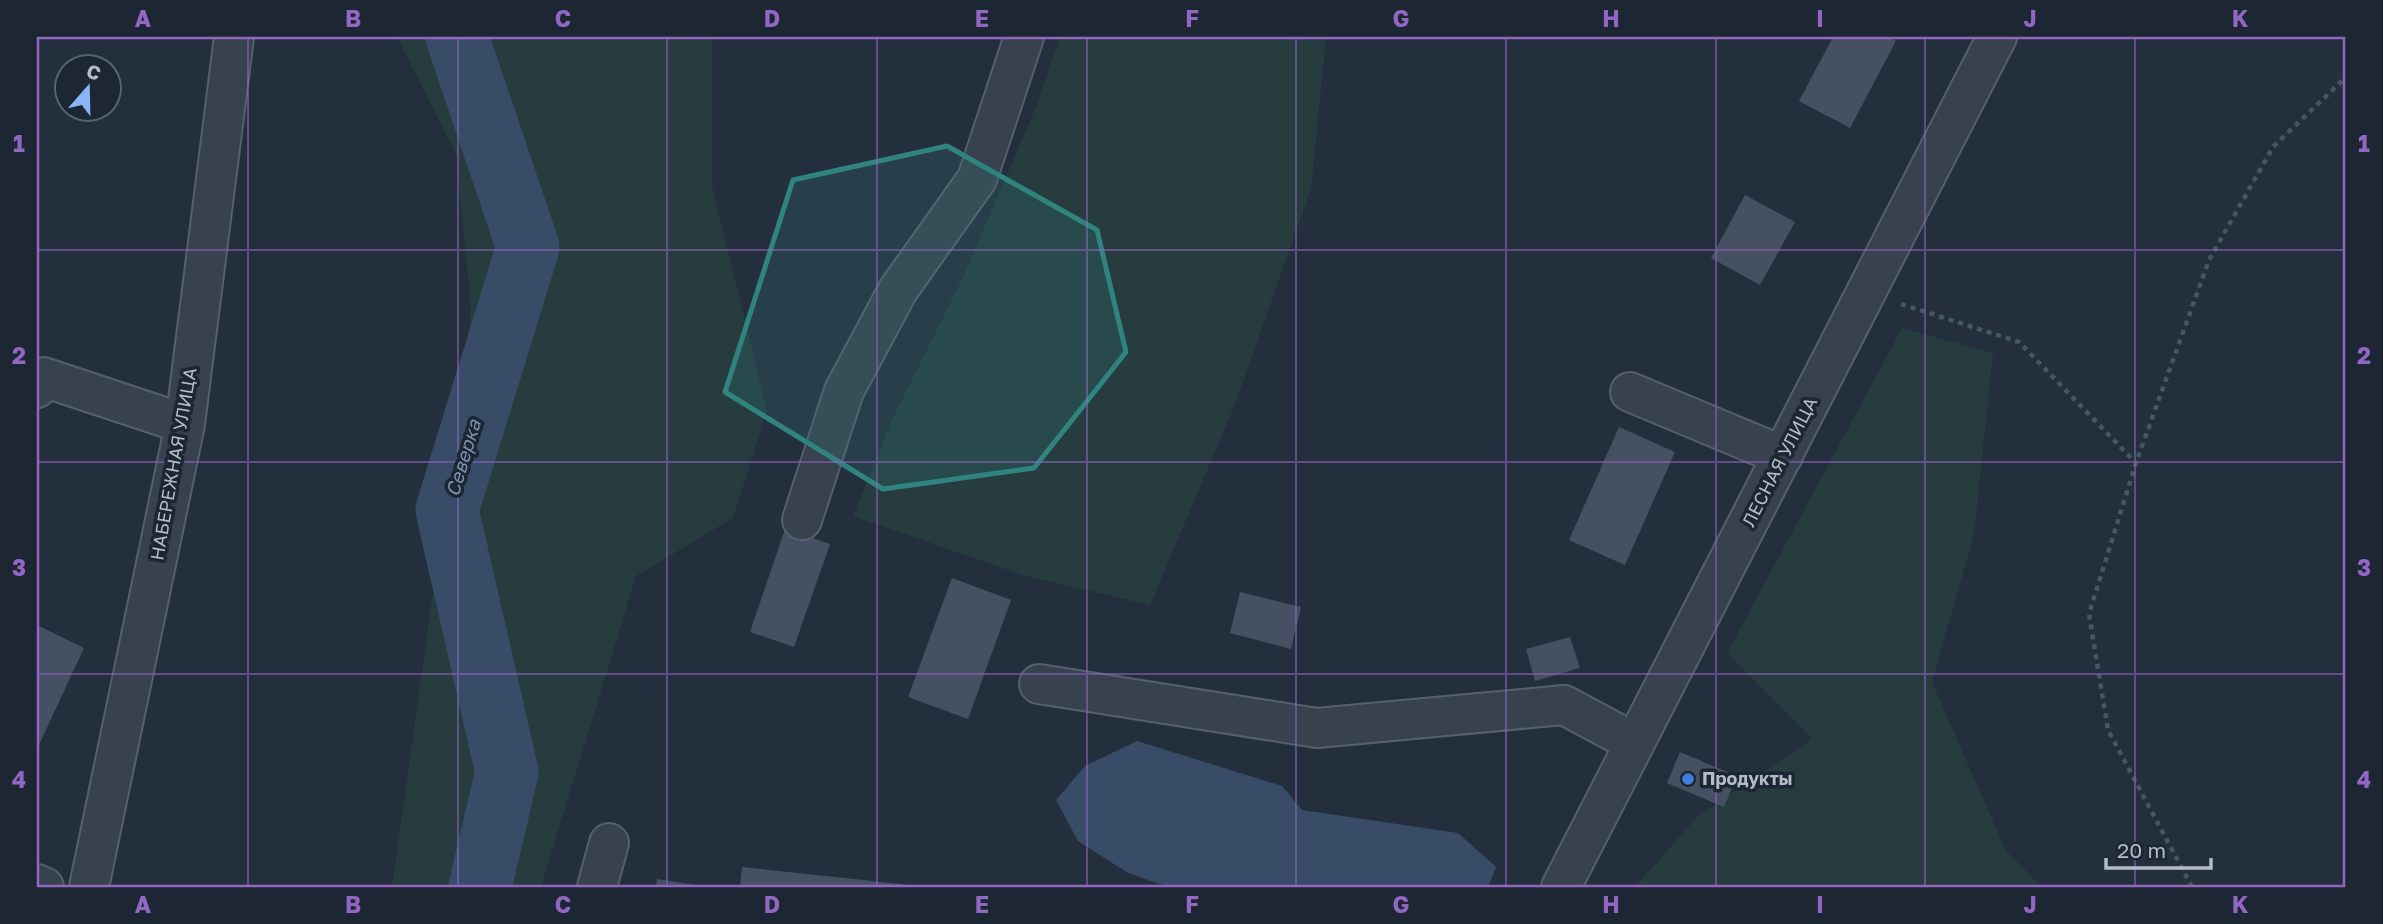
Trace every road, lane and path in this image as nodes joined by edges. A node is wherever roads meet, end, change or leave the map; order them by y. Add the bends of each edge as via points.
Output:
1 (234, 37) edge
2 (1024, 37) edge
3 (1997, 37) edge
4 (2346, 77) edge
5 (1867, 293) junction
6 (37, 388) edge
7 (1630, 392) dead end
8 (185, 424) junction
9 (1783, 456) junction
10 (2136, 463) junction
11 (802, 520) dead end
12 (1039, 684) dead end
13 (1635, 743) junction
14 (609, 843) dead end
15 (37, 884) edge
16 (44, 887) edge
17 (89, 887) edge
18 (597, 887) edge
19 (1561, 887) edge
20 (2192, 887) edge

1 - 8 street, НАБЕРЕЖНАЯ УЛИЦА
2 - 11 street via 976,179 898,290 844,391
3 - 5 street, ЛЕСНАЯ УЛИЦА
4 - 10 path via 2273,147 2210,260
5 - 9 street, ЛЕСНАЯ УЛИЦА
5 - 10 path via 2019,342
6 - 8 street via 43,377
7 - 9 street
8 - 17 street, НАБЕРЕЖНАЯ УЛИЦА
9 - 13 street, ЛЕСНАЯ УЛИЦА
10 - 20 path via 2089,614 2108,730
12 - 13 street via 1317,728 1564,705
13 - 19 street, ЛЕСНАЯ УЛИЦА
14 - 18 street
15 - 16 street

